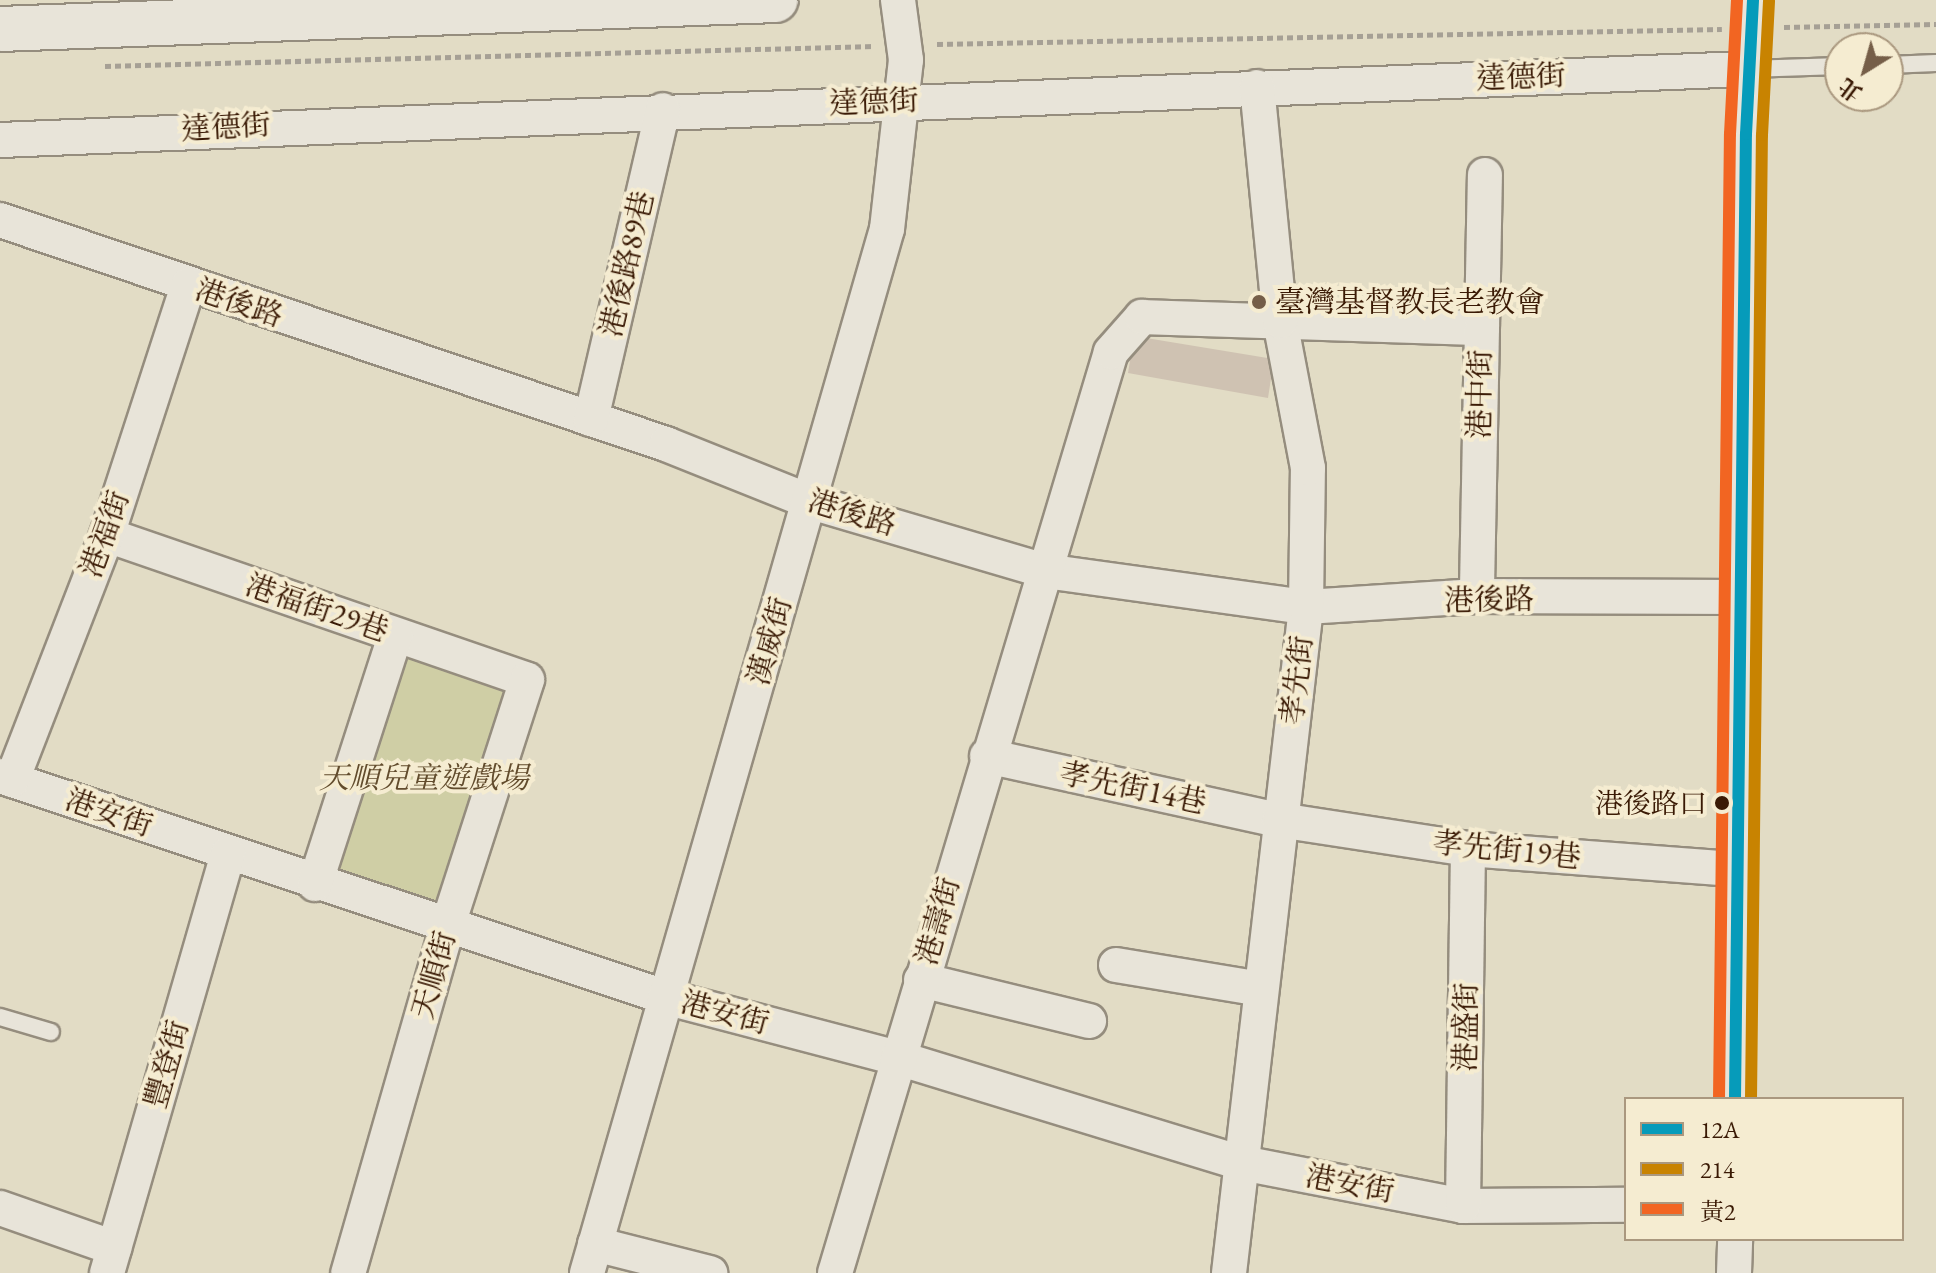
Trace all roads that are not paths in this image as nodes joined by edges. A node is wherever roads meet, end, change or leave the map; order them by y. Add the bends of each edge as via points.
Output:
1 (775, 0) edge
2 (898, 0) edge
3 (611, 4) edge
4 (270, 9) edge
5 (138, 11) edge
6 (1752, 14) edge
7 (0, 29) edge
8 (1936, 63) edge
9 (1904, 64) edge
10 (1824, 67) edge
11 (1748, 69) junction
12 (1257, 87) junction
13 (902, 101) junction
14 (663, 110) junction
15 (0, 140) edge
16 (1485, 175) dead end
17 (0, 220) edge
18 (188, 285) junction
19 (1280, 321) junction
20 (1482, 328) junction
21 (591, 419) junction
22 (811, 502) junction
23 (107, 535) junction
24 (1045, 571) junction
25 (1477, 596) junction
26 (1742, 597) junction
27 (1306, 607) junction
28 (395, 636) junction
29 (527, 680) joint
30 (987, 756) junction
31 (6, 778) edge
32 (1279, 820) junction
33 (1468, 849) junction
34 (228, 854) junction
35 (1736, 869) junction
36 (315, 884) junction
37 (448, 925) junction
38 (1116, 965) dead end
39 (921, 980) junction
40 (1261, 989) junction
41 (665, 997) junction
42 (0, 1017) edge
43 (1089, 1021) dead end
44 (51, 1032) dead end
45 (898, 1058) junction
46 (1735, 1097) edge
47 (1242, 1163) junction
48 (1624, 1205) edge
49 (1463, 1206) junction
50 (0, 1208) edge
51 (1735, 1241) edge
52 (591, 1258) edge
53 (110, 1260) edge
54 (348, 1273) edge
55 (710, 1273) edge
56 (835, 1273) edge
57 (1229, 1273) edge
58 (1734, 1273) edge

1 - 3 street
2 - 13 street, 漢威街 via 904,45
3 - 4 street
4 - 5 street
5 - 7 street
6 - 11 street
8 - 9 lane
10 - 11 lane
11 - 12 street, 達德街
11 - 26 street
12 - 13 street, 達德街
12 - 19 street, 孝先街
13 - 14 street, 達德街
13 - 22 street, 漢威街 via 887,229
14 - 15 street, 達德街
14 - 21 street, 港後路89巷
16 - 20 street
17 - 18 street, 港後路
18 - 21 street, 港後路
18 - 23 street, 港福街
19 - 20 street, 港中街
19 - 24 street, 港中街 via 1142,317 1111,352
19 - 27 street, 孝先街 via 1308,468
20 - 25 street, 港中街
21 - 22 street, 港後路
22 - 24 street, 港後路
22 - 41 street, 漢威街
23 - 28 street, 港福街29巷
23 - 31 street, 港福街
24 - 27 street, 港後路
24 - 30 street, 港壽街
25 - 26 street, 港後路
25 - 27 street, 港後路
26 - 35 street
27 - 32 street, 孝先街
28 - 29 street, 港福街29巷
28 - 36 street
29 - 37 street, 天順街
30 - 32 street, 孝先街14巷
30 - 39 street, 港壽街
31 - 34 street, 港安街
32 - 33 street, 孝先街19巷
32 - 40 street, 孝先街
33 - 35 street, 孝先街19巷
33 - 49 street, 港盛街
34 - 36 street, 港安街
34 - 53 street, 豐登街
35 - 46 street
36 - 37 street, 港安街
37 - 41 street, 港安街
37 - 54 street, 天順街
38 - 40 street
39 - 43 street
39 - 45 street, 港壽街
40 - 47 street, 孝先街
41 - 45 street, 港安街
41 - 52 street, 漢威街
42 - 44 lane
45 - 47 street, 港安街
45 - 56 street, 港壽街
47 - 49 street, 港安街
47 - 57 street, 孝先街
48 - 49 street, 港安街
50 - 53 street
51 - 58 street
52 - 55 street

